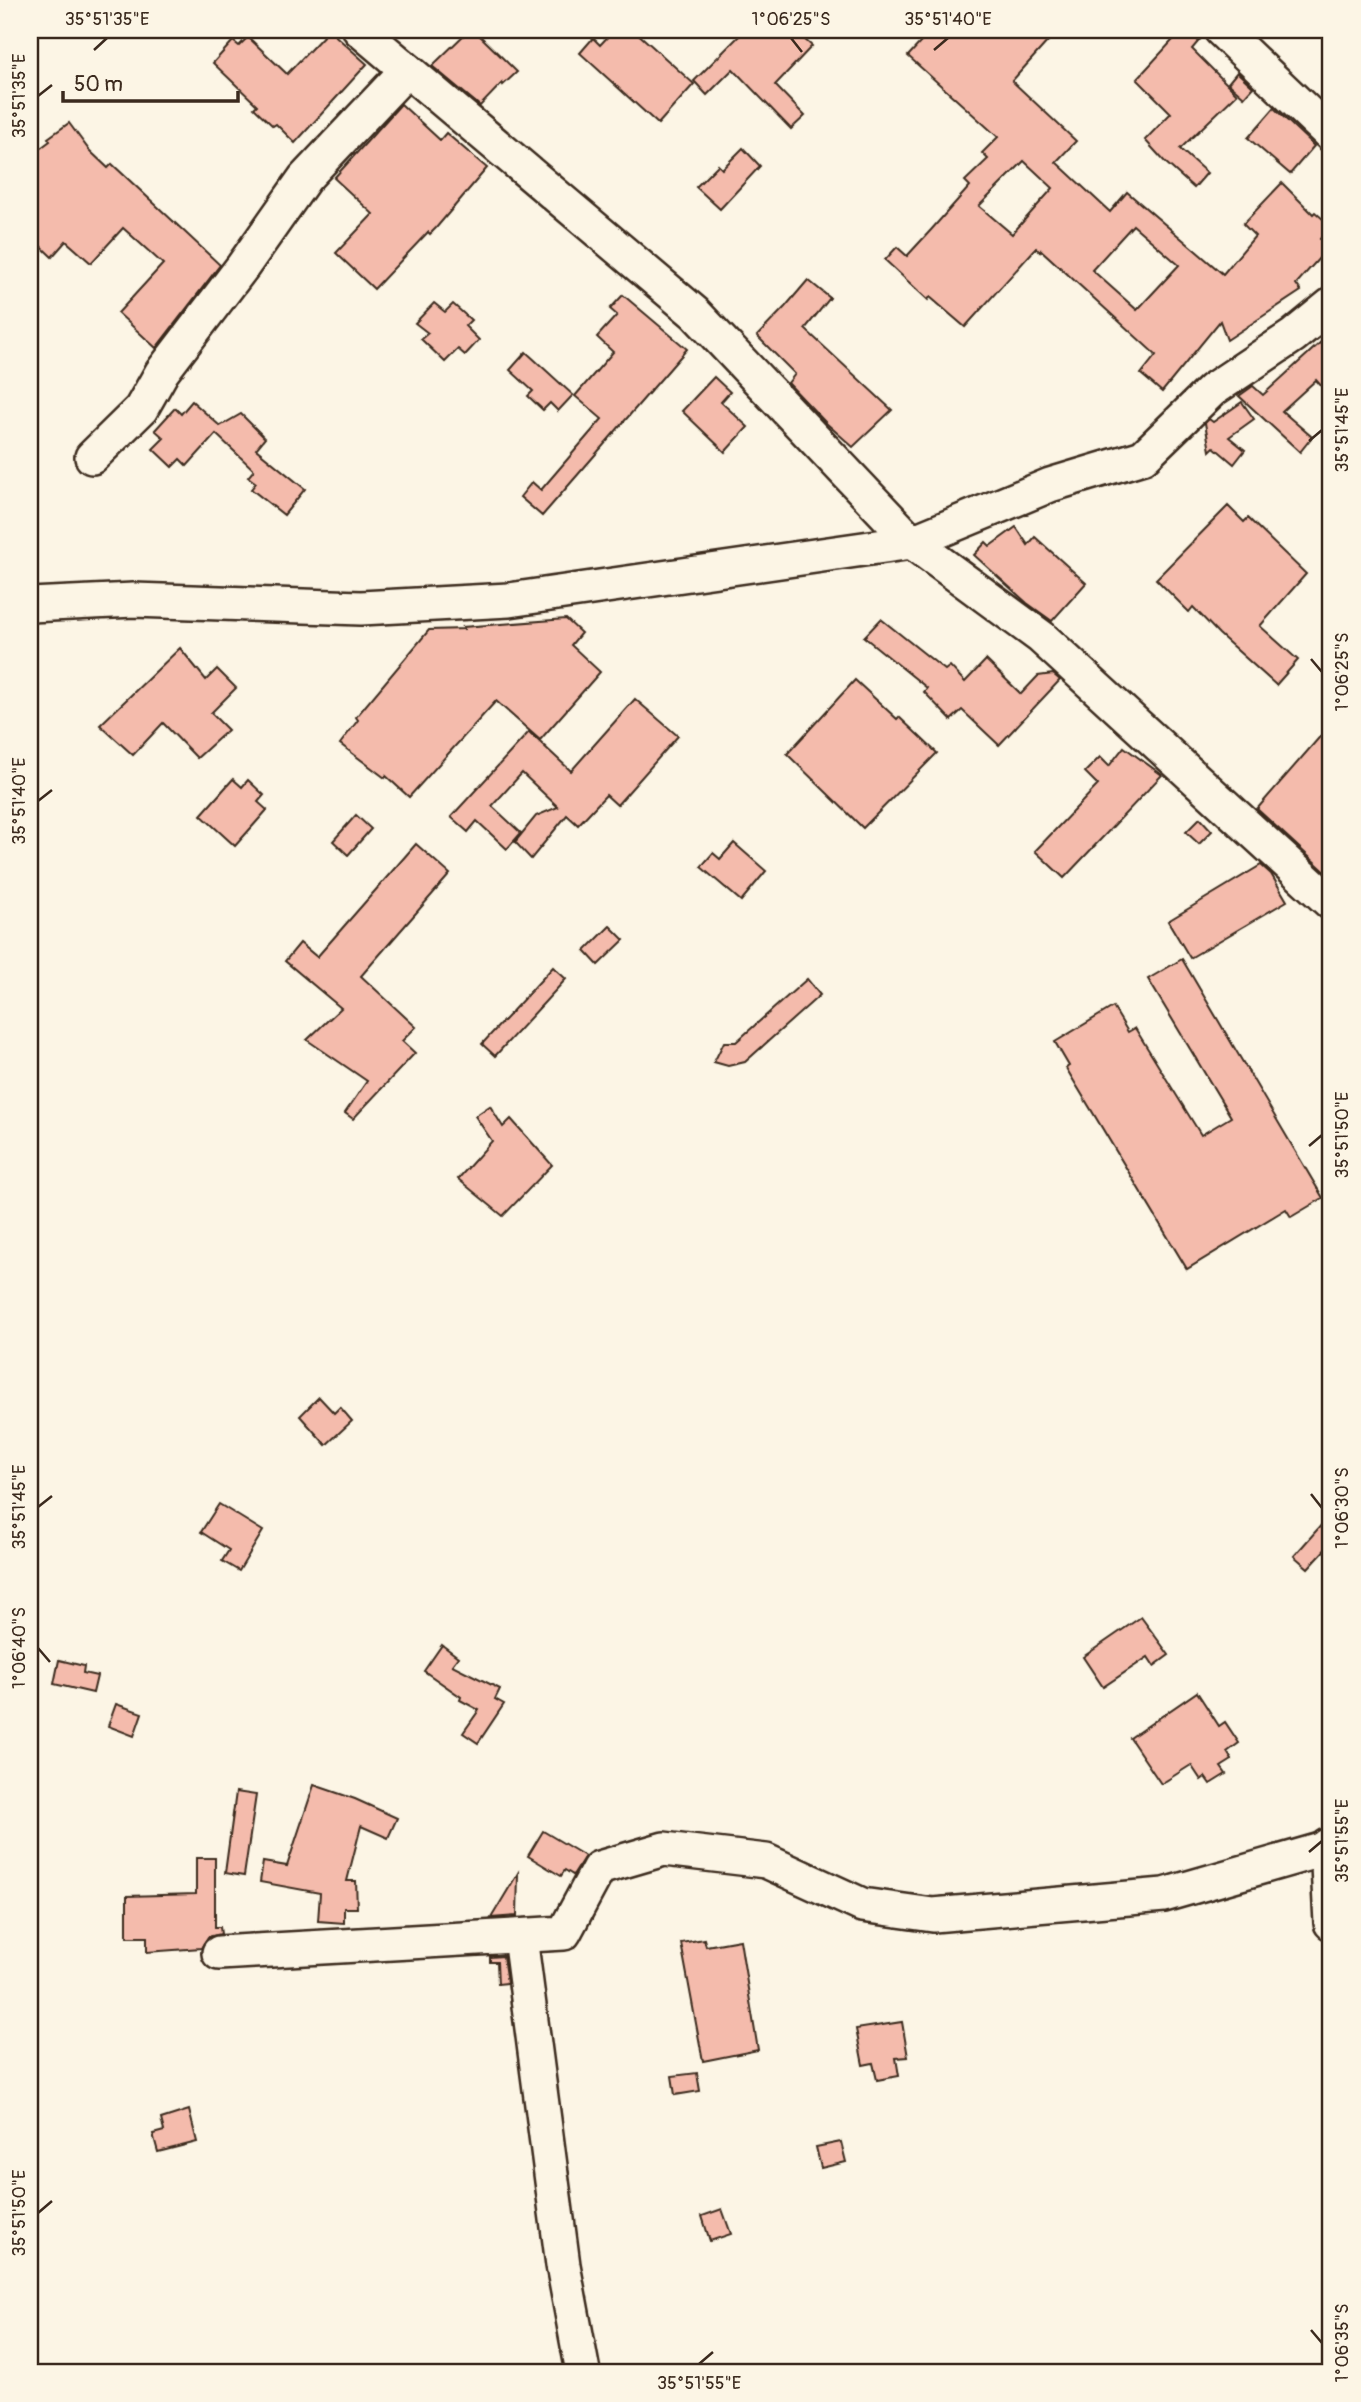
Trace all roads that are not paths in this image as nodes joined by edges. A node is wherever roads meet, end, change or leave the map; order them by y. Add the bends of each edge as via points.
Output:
1 (360, 30) edge
2 (1221, 30) edge
3 (407, 70) junction
4 (1331, 135) edge
5 (1331, 305) edge
6 (92, 457) dead end
7 (912, 542) junction
8 (30, 606) edge
9 (1331, 903) edge
10 (1329, 1847) edge
11 (1331, 1923) edge
12 (520, 1937) junction
13 (219, 1954) dead end
14 (583, 2372) edge

1 - 3 street
2 - 4 street
3 - 6 street via 305,178 162,372 141,409
3 - 7 street via 695,313
5 - 7 street via 1212,390 1143,457 1050,485
7 - 8 street via 509,600 361,608 134,600
7 - 9 street via 1041,637
10 - 11 street
10 - 12 street via 1164,1895 933,1915 862,1905 766,1861 664,1849 599,1868 564,1933
12 - 13 street
12 - 14 street via 563,2265

